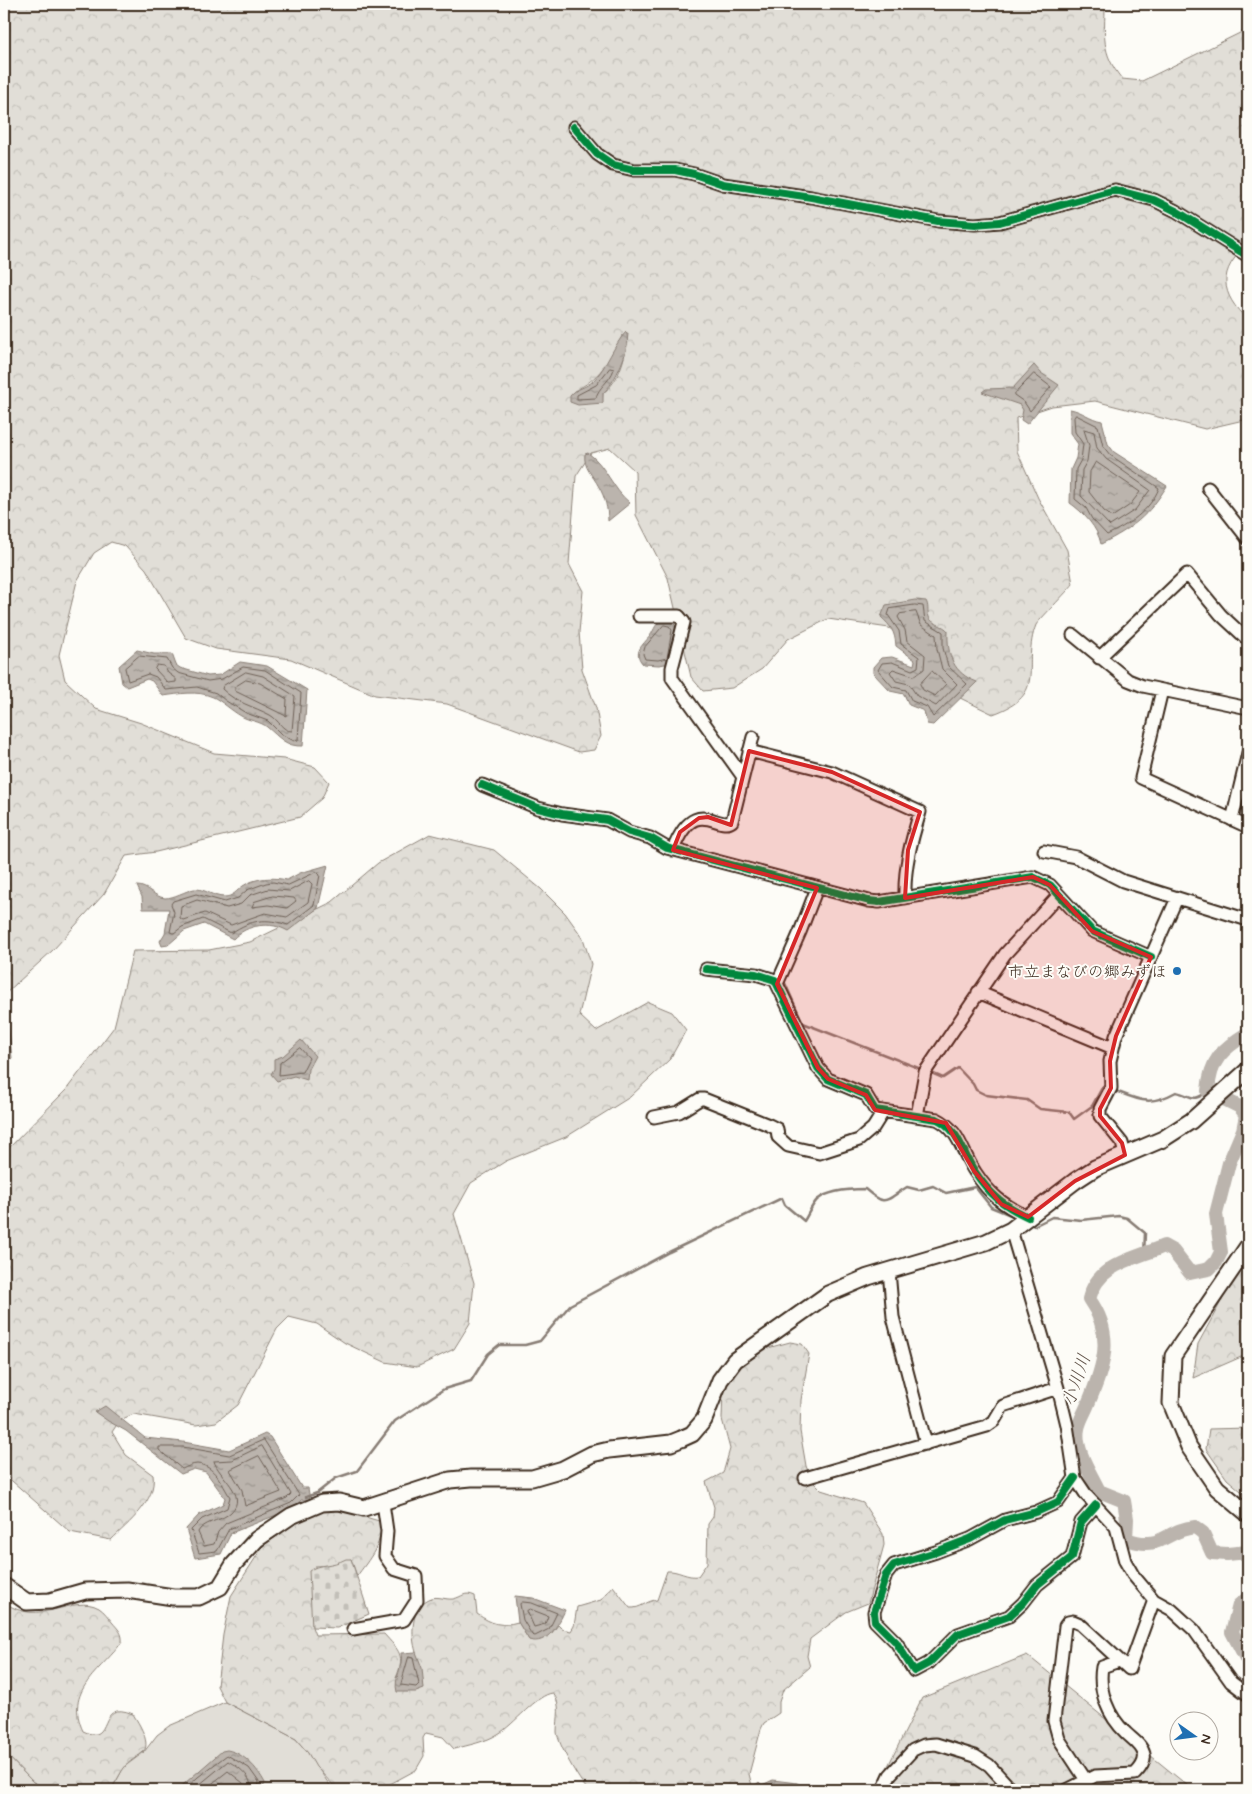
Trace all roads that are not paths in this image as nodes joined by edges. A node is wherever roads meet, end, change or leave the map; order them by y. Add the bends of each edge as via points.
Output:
1 (574, 127) dead end
2 (1248, 256) edge
3 (1208, 488) dead end
4 (1248, 539) edge
5 (639, 616) dead end
6 (1072, 635) dead end
7 (1248, 640) edge
8 (1099, 658) junction
9 (1162, 690) junction
10 (1248, 708) edge
11 (753, 737) dead end
12 (749, 751) junction
13 (1248, 752) edge
14 (743, 777) junction
15 (482, 784) dead end
16 (1232, 820) junction
17 (1248, 827) edge
18 (673, 850) junction
19 (1044, 851) dead end
20 (817, 888) junction
21 (1058, 896) junction
22 (905, 898) junction
23 (1176, 898) junction
24 (1248, 920) edge
25 (1151, 957) junction
26 (706, 969) dead end
27 (777, 984) junction
28 (978, 992) junction
29 (1113, 1048) junction
30 (1248, 1070) edge
31 (883, 1112) junction
32 (917, 1116) junction
33 (654, 1117) dead end
34 (1125, 1155) junction
35 (1019, 1224) junction
36 (1248, 1246) edge
37 (889, 1271) junction
38 (1058, 1388) junction
39 (926, 1444) junction
40 (805, 1478) dead end
41 (1075, 1478) junction
42 (382, 1503) junction
43 (1096, 1505) junction
44 (1248, 1514) edge
45 (4, 1586) edge
46 (1154, 1600) junction
47 (353, 1629) dead end
48 (1119, 1661) junction
49 (1248, 1695) edge
50 (1086, 1780) junction
51 (883, 1790) edge
52 (1012, 1790) edge
53 (1067, 1790) edge

1 - 2 street via 596,154 613,165 634,170 675,170 723,184 938,221 1000,222 1115,190 1154,200
3 - 4 street
5 - 14 street via 682,618 684,622 672,678
6 - 8 street
7 - 8 street via 1187,574
8 - 9 street via 1128,680
9 - 10 street
9 - 16 street via 1141,778
11 - 12 street
12 - 14 street
12 - 22 street via 832,772 920,812 904,873
13 - 16 street
14 - 18 street via 732,821 725,823 708,817 699,818 680,832
15 - 18 street via 538,808 607,820
16 - 17 street
18 - 20 street
19 - 23 street via 1076,857 1123,881
20 - 22 street via 869,901
20 - 27 street
21 - 22 street via 1044,881 1033,877
21 - 25 street via 1092,931
21 - 28 street via 1006,954
23 - 24 street
23 - 25 street
25 - 29 street
26 - 27 street via 756,974 770,977
27 - 31 street via 818,1068 828,1079 866,1095 875,1110
28 - 29 street
28 - 32 street via 925,1072
29 - 34 street via 1109,1071 1111,1088 1100,1109 1100,1116 1122,1143
30 - 34 main road via 1191,1121 1163,1139
31 - 32 street
31 - 33 street via 873,1128 859,1140 819,1153 788,1146 770,1125 704,1099 671,1114
32 - 35 street via 937,1120 952,1129 974,1171
34 - 35 main road via 1088,1172
35 - 37 main road via 986,1242
35 - 38 street
36 - 44 main road via 1173,1356 1171,1403 1189,1447 1217,1488
37 - 39 street via 893,1317
37 - 42 main road via 828,1294 735,1360 720,1380 704,1420 692,1434 671,1442 600,1452 563,1469 532,1478 450,1480
38 - 39 street via 1002,1406 988,1426
38 - 41 street
39 - 40 street
41 - 43 street
41 - 43 street via 1058,1502 1005,1520 936,1552 894,1565 886,1575 874,1612 875,1620 896,1642 914,1671 929,1663 958,1634 1009,1616 1037,1585 1072,1557 1081,1522
42 - 45 main road via 364,1508 339,1502 322,1503 291,1516 256,1538 220,1587 199,1597 173,1597 127,1590 85,1591 50,1601 27,1602
42 - 47 street via 387,1531 384,1556 394,1569 416,1576 417,1600 404,1620
43 - 46 street via 1116,1527 1125,1561
46 - 48 street via 1129,1669
46 - 49 street via 1172,1610 1194,1630 1231,1682
48 - 50 street via 1102,1667 1103,1694 1109,1712 1141,1748 1144,1756 1141,1768 1135,1774 1110,1774
48 - 50 street via 1080,1624 1073,1621 1065,1626 1054,1721 1059,1739
50 - 53 street
51 - 52 street via 890,1775 914,1750 936,1744 975,1756 989,1765

